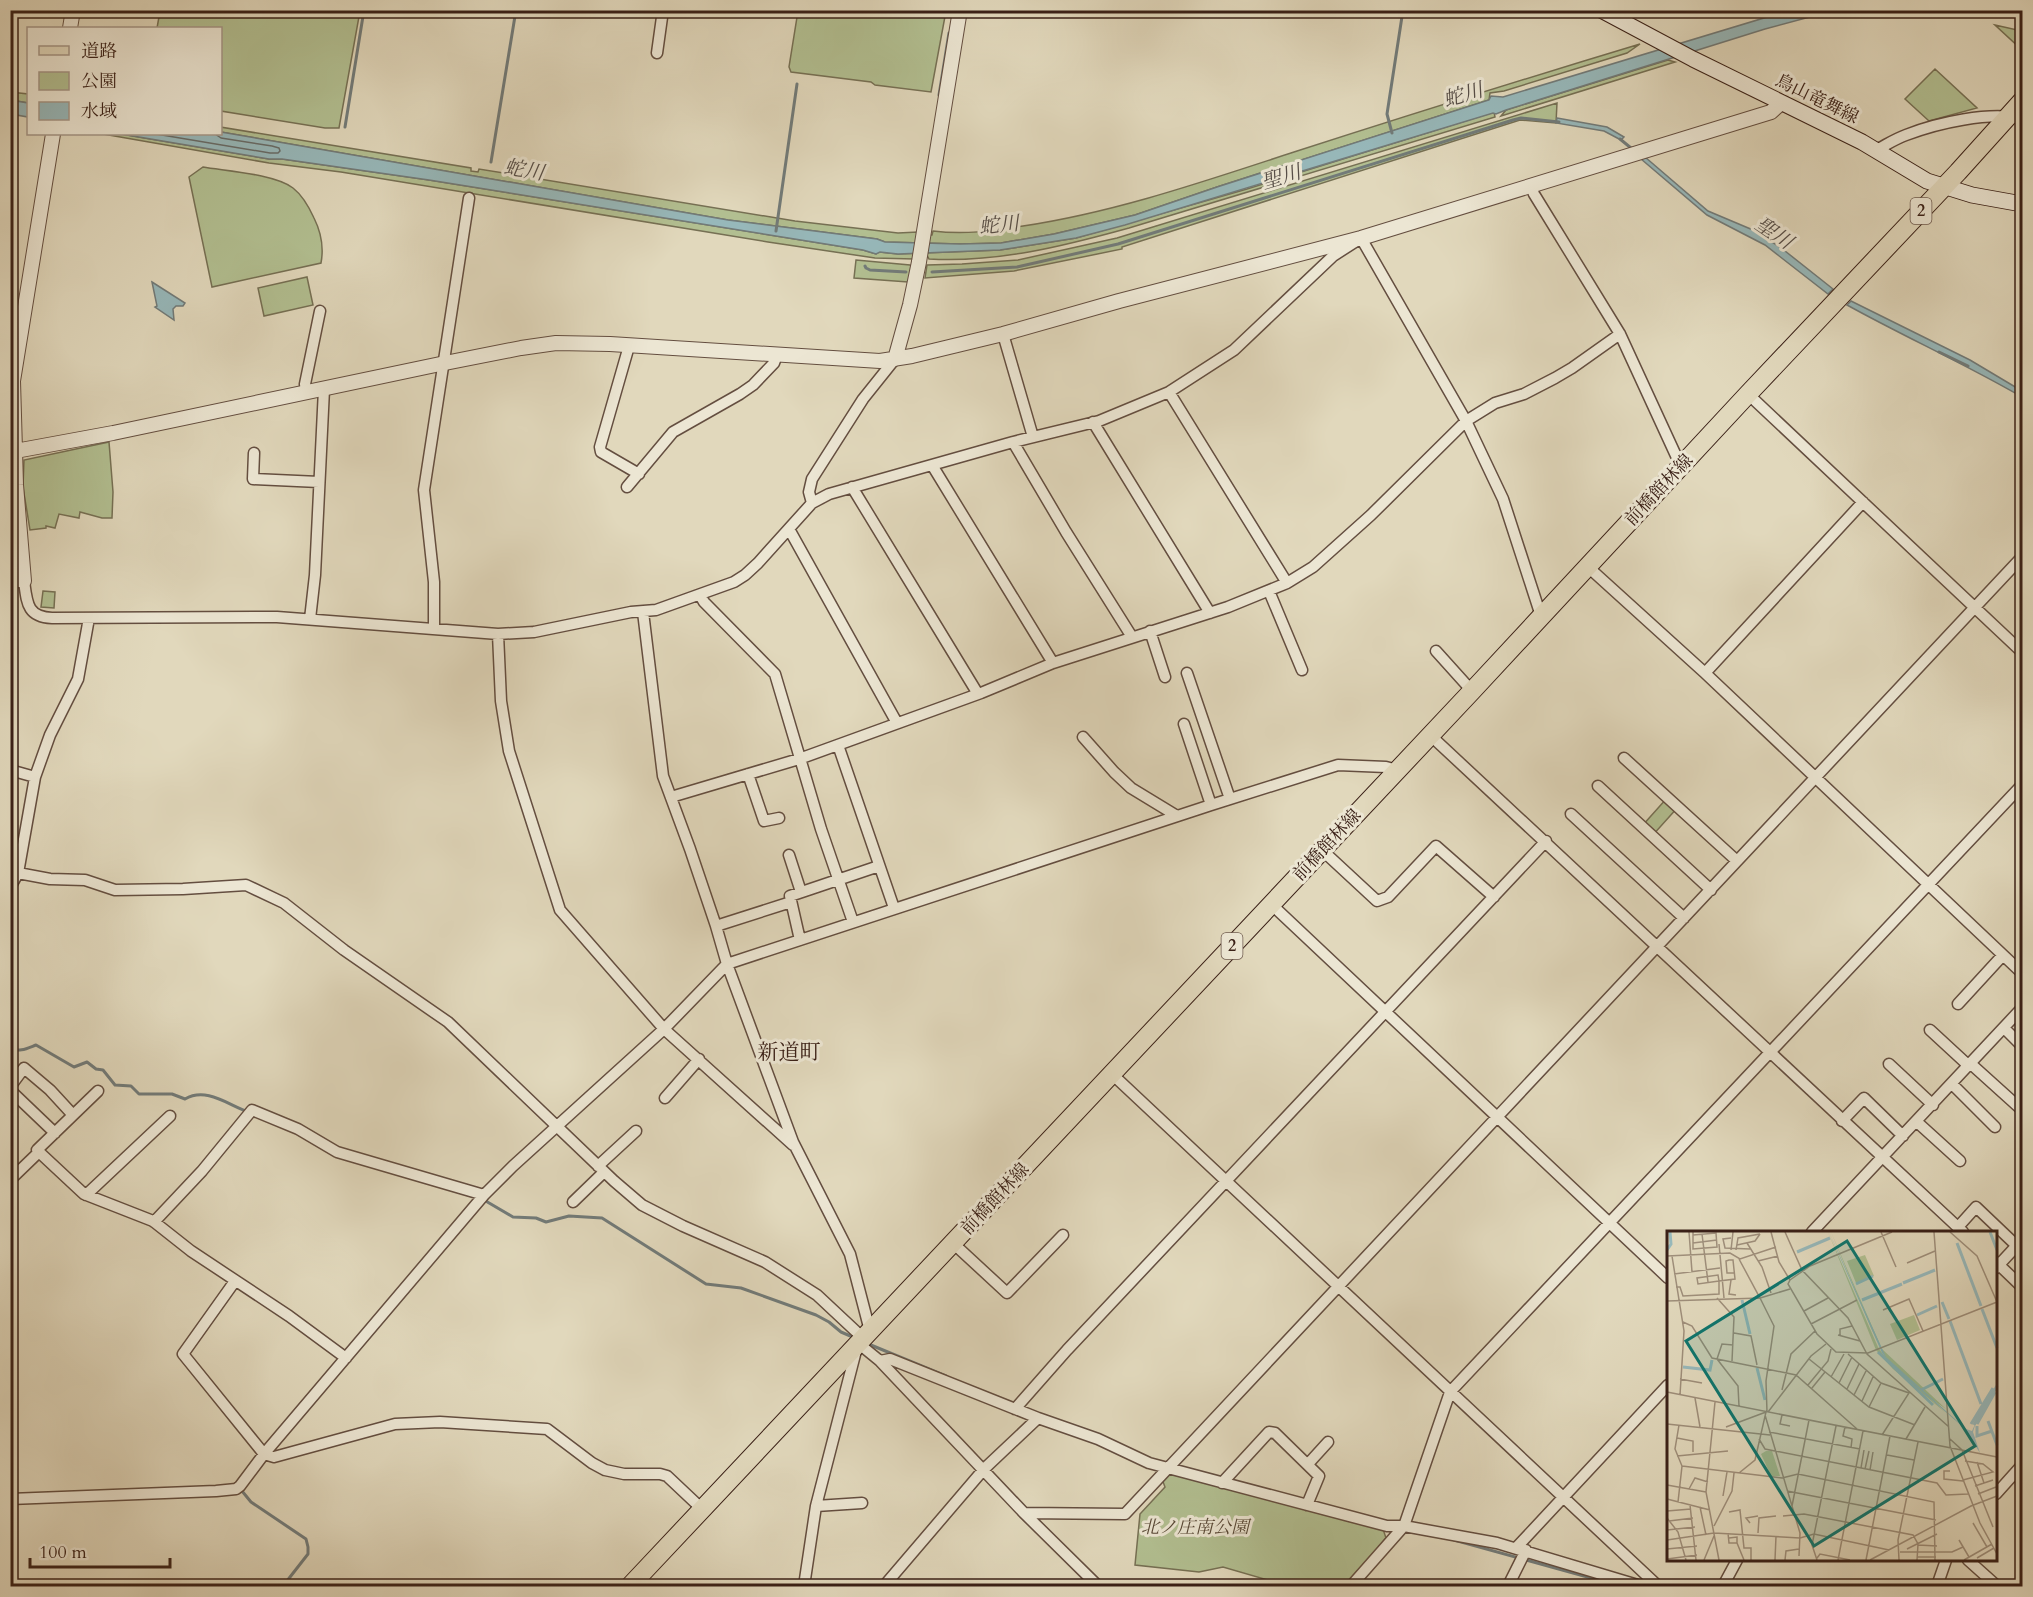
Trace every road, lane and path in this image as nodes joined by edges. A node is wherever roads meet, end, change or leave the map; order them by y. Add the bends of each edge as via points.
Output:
1 (72, 10) edge
2 (663, 10) edge
3 (960, 10) edge
4 (1601, 10) edge
5 (70, 27) edge
6 (657, 53) dead end
7 (2022, 101) edge
8 (1781, 103) junction
9 (2015, 118) edge
10 (53, 135) edge
11 (1876, 150) junction
12 (1531, 186) junction
13 (1943, 187) junction
14 (469, 198) dead end
15 (2022, 204) edge
16 (1361, 238) junction
17 (320, 311) dead end
18 (1003, 334) junction
19 (1620, 334) junction
20 (629, 346) junction
21 (777, 355) junction
22 (895, 359) junction
23 (445, 363) junction
24 (324, 389) junction
25 (1169, 392) junction
26 (306, 393) junction
27 (1748, 394) junction
28 (1466, 421) junction
29 (1093, 422) junction
30 (1033, 437) junction
31 (1013, 442) junction
32 (13, 452) edge
33 (254, 453) dead end
34 (932, 465) junction
35 (1683, 465) junction
36 (639, 474) junction
37 (319, 482) junction
38 (627, 487) dead end
39 (852, 487) junction
40 (1863, 502) junction
41 (812, 503) junction
42 (789, 529) junction
43 (2022, 557) edge
44 (1587, 566) junction
45 (17, 582) edge
46 (1287, 583) junction
47 (1269, 591) junction
48 (700, 595) junction
49 (1975, 608) junction
50 (643, 612) junction
51 (1210, 613) junction
52 (1541, 616) junction
53 (89, 618) junction
54 (310, 619) junction
55 (434, 628) junction
56 (1150, 631) junction
57 (498, 634) junction
58 (1132, 637) junction
59 (1436, 651) dead end
60 (2022, 652) edge
61 (1053, 663) junction
62 (1302, 670) dead end
63 (1187, 673) dead end
64 (1705, 673) junction
65 (1165, 677) dead end
66 (1472, 691) junction
67 (978, 694) junction
68 (897, 723) junction
69 (1184, 724) dead end
70 (1430, 735) junction
71 (1083, 737) dead end
72 (838, 745) junction
73 (1624, 758) dead end
74 (799, 759) junction
75 (1397, 770) junction
76 (10, 771) edge
77 (748, 774) junction
78 (35, 777) junction
79 (1815, 778) junction
80 (2022, 785) edge
81 (1598, 786) dead end
82 (671, 797) junction
83 (1230, 799) junction
84 (1211, 805) junction
85 (1571, 814) dead end
86 (1177, 816) junction
87 (779, 818) dead end
88 (1546, 841) junction
89 (1322, 850) junction
90 (789, 855) dead end
91 (1737, 861) junction
92 (879, 866) junction
93 (14, 872) edge
94 (837, 880) junction
95 (1929, 885) junction
96 (10, 888) edge
97 (1711, 890) junction
98 (801, 892) junction
99 (1494, 897) junction
100 (791, 902) junction
101 (1271, 904) junction
102 (894, 908) junction
103 (1684, 918) junction
104 (853, 922) junction
105 (716, 926) junction
106 (800, 940) junction
107 (1657, 948) junction
108 (2002, 955) junction
109 (727, 964) junction
110 (2022, 973) edge
111 (1958, 1004) dead end
112 (2022, 1008) edge
113 (1386, 1012) junction
114 (2004, 1028) junction
115 (664, 1029) junction
116 (1930, 1030) dead end
117 (2022, 1046) edge
118 (1769, 1053) junction
119 (699, 1059) junction
120 (1888, 1064) dead end
121 (1970, 1065) junction
122 (1112, 1074) junction
123 (1952, 1084) junction
124 (10, 1089) edge
125 (98, 1091) dead end
126 (665, 1098) dead end
127 (1933, 1104) junction
128 (2022, 1110) edge
129 (73, 1115) junction
130 (170, 1116) dead end
131 (1498, 1117) junction
132 (1842, 1121) junction
133 (1917, 1122) junction
134 (557, 1126) junction
135 (1995, 1127) dead end
136 (636, 1131) dead end
137 (55, 1133) junction
138 (1903, 1137) junction
139 (796, 1148) junction
140 (39, 1152) junction
141 (1884, 1157) junction
142 (1960, 1161) dead end
143 (601, 1169) junction
144 (10, 1180) edge
145 (1227, 1181) junction
146 (87, 1195) junction
147 (484, 1195) junction
148 (573, 1202) dead end
149 (154, 1222) junction
150 (1610, 1223) junction
151 (1960, 1230) edge
152 (1814, 1231) edge
153 (1063, 1235) dead end
154 (2020, 1243) edge
155 (954, 1244) junction
156 (1997, 1265) edge
157 (1667, 1277) edge
158 (235, 1281) junction
159 (1339, 1287) junction
160 (2022, 1287) edge
161 (864, 1337) junction
162 (346, 1358) junction
163 (880, 1361) junction
164 (1667, 1385) edge
165 (1450, 1392) junction
166 (1015, 1409) junction
167 (1038, 1418) junction
168 (1328, 1442) dead end
169 (264, 1454) junction
170 (1308, 1464) junction
171 (2022, 1465) edge
172 (1169, 1468) junction
173 (984, 1469) junction
174 (1222, 1483) junction
175 (1997, 1492) edge
176 (1563, 1497) junction
177 (10, 1498) edge
178 (862, 1503) dead end
179 (1307, 1505) junction
180 (816, 1506) junction
181 (702, 1509) junction
182 (1024, 1513) junction
183 (1404, 1526) junction
184 (1521, 1549) junction
185 (1736, 1561) edge
186 (1946, 1561) edge
187 (1969, 1561) edge
188 (630, 1587) edge
189 (804, 1587) edge
190 (884, 1587) edge
191 (1098, 1587) edge
192 (1351, 1587) edge
193 (1508, 1587) edge
194 (1641, 1587) edge
195 (1658, 1587) edge
196 (1723, 1587) edge
197 (1937, 1587) edge
198 (1997, 1587) edge

1 - 5 street
2 - 6 street
3 - 22 street via 919,259
4 - 8 main road, 鳥山竜舞線
7 - 9 main road, 前橋館林線 / 2
8 - 11 main road, 鳥山竜舞線
8 - 12 street via 1771,112
9 - 11 street via 1992,115 1948,124 1905,135
9 - 13 main road, 前橋館林線 / 2
10 - 32 street via 13,381
11 - 13 main road, 鳥山竜舞線
12 - 16 street
12 - 19 street
13 - 15 main road, 鳥山竜舞線
13 - 27 main road, 前橋館林線 / 2
14 - 23 street
16 - 18 street
16 - 25 street via 1333,256 1234,350
16 - 28 street
17 - 26 street
18 - 22 street
18 - 30 street
19 - 28 street via 1555,378
19 - 35 street
20 - 21 street
20 - 23 street via 559,343
20 - 36 street via 600,447 601,452
21 - 22 street
21 - 36 street via 774,363 746,390 673,432
22 - 41 street via 863,399 812,479
23 - 24 street
23 - 55 street via 424,490 434,582
24 - 26 street
24 - 37 street
25 - 29 street
25 - 46 street
26 - 32 street
27 - 35 main road, 前橋館林線 / 2
27 - 40 street
28 - 46 street via 1371,515 1313,567
28 - 52 street via 1503,499
29 - 30 street
29 - 51 street
30 - 31 street
31 - 34 street
31 - 58 street
32 - 45 street
33 - 37 street via 253,479
34 - 39 street
34 - 61 street
35 - 44 main road, 前橋館林線 / 2
36 - 38 street
37 - 54 street
39 - 41 street
39 - 67 street
40 - 49 street
40 - 64 street
41 - 42 street
42 - 48 street via 745,575
42 - 68 street
43 - 49 street
44 - 52 main road, 前橋館林線 / 2
44 - 64 street
45 - 53 street via 41,618
46 - 47 street
47 - 51 street
47 - 62 street
48 - 50 street
48 - 74 street via 776,674
49 - 60 street
49 - 79 street
50 - 57 street via 534,632
50 - 82 street via 663,776
51 - 56 street
52 - 66 main road, 前橋館林線 / 2
53 - 54 street
53 - 78 street via 78,679 50,735
54 - 55 street
55 - 57 street
56 - 58 street
56 - 65 street
57 - 115 street via 501,701 510,751 560,910
58 - 61 street
59 - 66 street
61 - 67 street
63 - 83 street
64 - 79 street
66 - 70 main road, 前橋館林線 / 2
67 - 68 street
68 - 72 street
69 - 84 street
70 - 75 main road, 前橋館林線 / 2
70 - 88 street
71 - 86 street via 1131,788
72 - 74 street
72 - 92 street
73 - 91 street
74 - 77 street
74 - 94 street
75 - 83 street via 1338,765
75 - 89 main road, 前橋館林線 / 2
76 - 78 street
77 - 82 street
77 - 87 street via 764,821
78 - 93 street
79 - 91 street
79 - 95 street
80 - 95 street
81 - 97 street
82 - 105 street
83 - 84 street
84 - 86 street
85 - 103 street
86 - 102 street
88 - 99 street
88 - 107 street
89 - 99 street via 1377,901 1388,897 1436,846
89 - 101 main road, 前橋館林線 / 2
90 - 98 street
91 - 97 street
92 - 94 street
92 - 102 street
93 - 96 street
93 - 134 street via 85,880 116,890 246,885 284,903 353,957 448,1022
94 - 98 street
94 - 104 street
95 - 108 street
95 - 118 street
97 - 103 street
98 - 100 street via 790,896
99 - 113 street
100 - 105 street
100 - 106 street
101 - 113 street
101 - 122 main road, 前橋館林線 / 2
102 - 104 street
103 - 107 street
104 - 106 street
105 - 109 street
106 - 109 street
107 - 118 street
107 - 131 street
108 - 110 street
108 - 111 street
109 - 115 street
109 - 139 street
112 - 114 street
113 - 131 street
113 - 145 street
114 - 117 street
114 - 121 street
115 - 119 street
115 - 134 street
116 - 121 street
118 - 132 street
118 - 150 street
119 - 126 street
119 - 139 street
120 - 127 street
121 - 123 street
121 - 128 street
122 - 145 street
122 - 155 main road, 前橋館林線 / 2
123 - 127 street
123 - 135 street
124 - 129 street via 24,1068
124 - 137 street
125 - 129 street
127 - 133 street
129 - 137 street
130 - 146 street
131 - 150 street
131 - 159 street
132 - 138 street via 1864,1098
132 - 141 street
133 - 138 street
133 - 142 street
134 - 143 street
134 - 147 street
136 - 143 street
137 - 140 street
138 - 141 street
139 - 161 street via 850,1254
140 - 144 street
140 - 146 street
141 - 151 street
141 - 152 street
143 - 148 street
143 - 161 street via 642,1205 765,1262 818,1295
145 - 159 street
145 - 166 street
146 - 149 street
147 - 149 street via 336,1152 298,1128 252,1110
147 - 162 street
149 - 158 street
150 - 157 street
150 - 165 street
151 - 154 street via 1976,1207
153 - 155 street via 1007,1293
154 - 156 street
155 - 161 main road, 前橋館林線 / 2
156 - 160 street
158 - 162 street
158 - 169 street via 183,1354
159 - 165 street
159 - 172 street
161 - 163 street
161 - 180 street
161 - 181 main road, 前橋館林線 / 2
162 - 169 street
163 - 166 street via 890,1359
163 - 173 street
164 - 176 street
165 - 176 street
165 - 183 street
166 - 167 street
167 - 172 street
167 - 173 street
168 - 170 street
169 - 177 street via 236,1489
169 - 181 street via 274,1456 395,1424 441,1422 548,1429 605,1470 667,1476
170 - 174 street via 1275,1433 1269,1432
170 - 179 street via 1319,1476
171 - 175 street
172 - 174 street
172 - 182 street via 1125,1514
173 - 182 street
173 - 190 street
174 - 179 street
176 - 184 street
176 - 195 street
178 - 180 street
179 - 183 street via 1388,1526
180 - 189 street
181 - 188 main road, 前橋館林線 / 2
182 - 191 street
183 - 184 street
183 - 192 street
184 - 193 street
184 - 194 street
185 - 196 street
186 - 197 street
187 - 198 street

